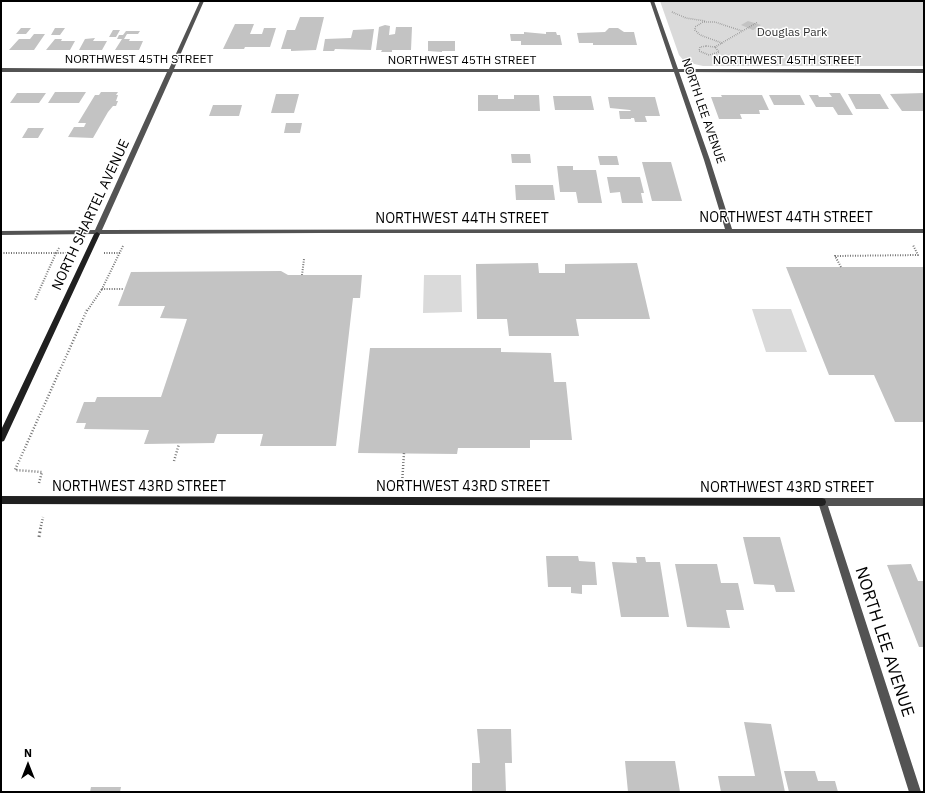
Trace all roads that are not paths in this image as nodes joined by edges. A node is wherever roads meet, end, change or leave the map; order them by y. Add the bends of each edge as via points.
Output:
1 (202, 1) edge
2 (652, 1) edge
3 (1, 70) edge
4 (171, 70) junction
5 (675, 70) junction
6 (924, 71) edge
7 (729, 230) junction
8 (924, 230) edge
9 (1, 233) edge
10 (97, 234) junction
11 (1, 439) edge
12 (1, 500) edge
13 (822, 502) junction
14 (924, 502) edge
15 (915, 792) edge

1 - 4 street, NORTH SHARTEL AVENUE
2 - 5 street, NORTH LEE AVENUE
3 - 4 street, NORTHWEST 45TH STREET
4 - 5 street, NORTHWEST 45TH STREET
4 - 10 street, NORTH SHARTEL AVENUE
5 - 6 street, NORTHWEST 45TH STREET
5 - 7 street, NORTH LEE AVENUE
7 - 8 street, NORTHWEST 44TH STREET
7 - 10 street, NORTHWEST 44TH STREET
9 - 10 street, NORTHWEST 44TH STREET
10 - 11 street, NORTH SHARTEL AVENUE
12 - 13 street, NORTHWEST 43RD STREET
13 - 14 street, NORTHWEST 43RD STREET
13 - 15 street, NORTH LEE AVENUE

